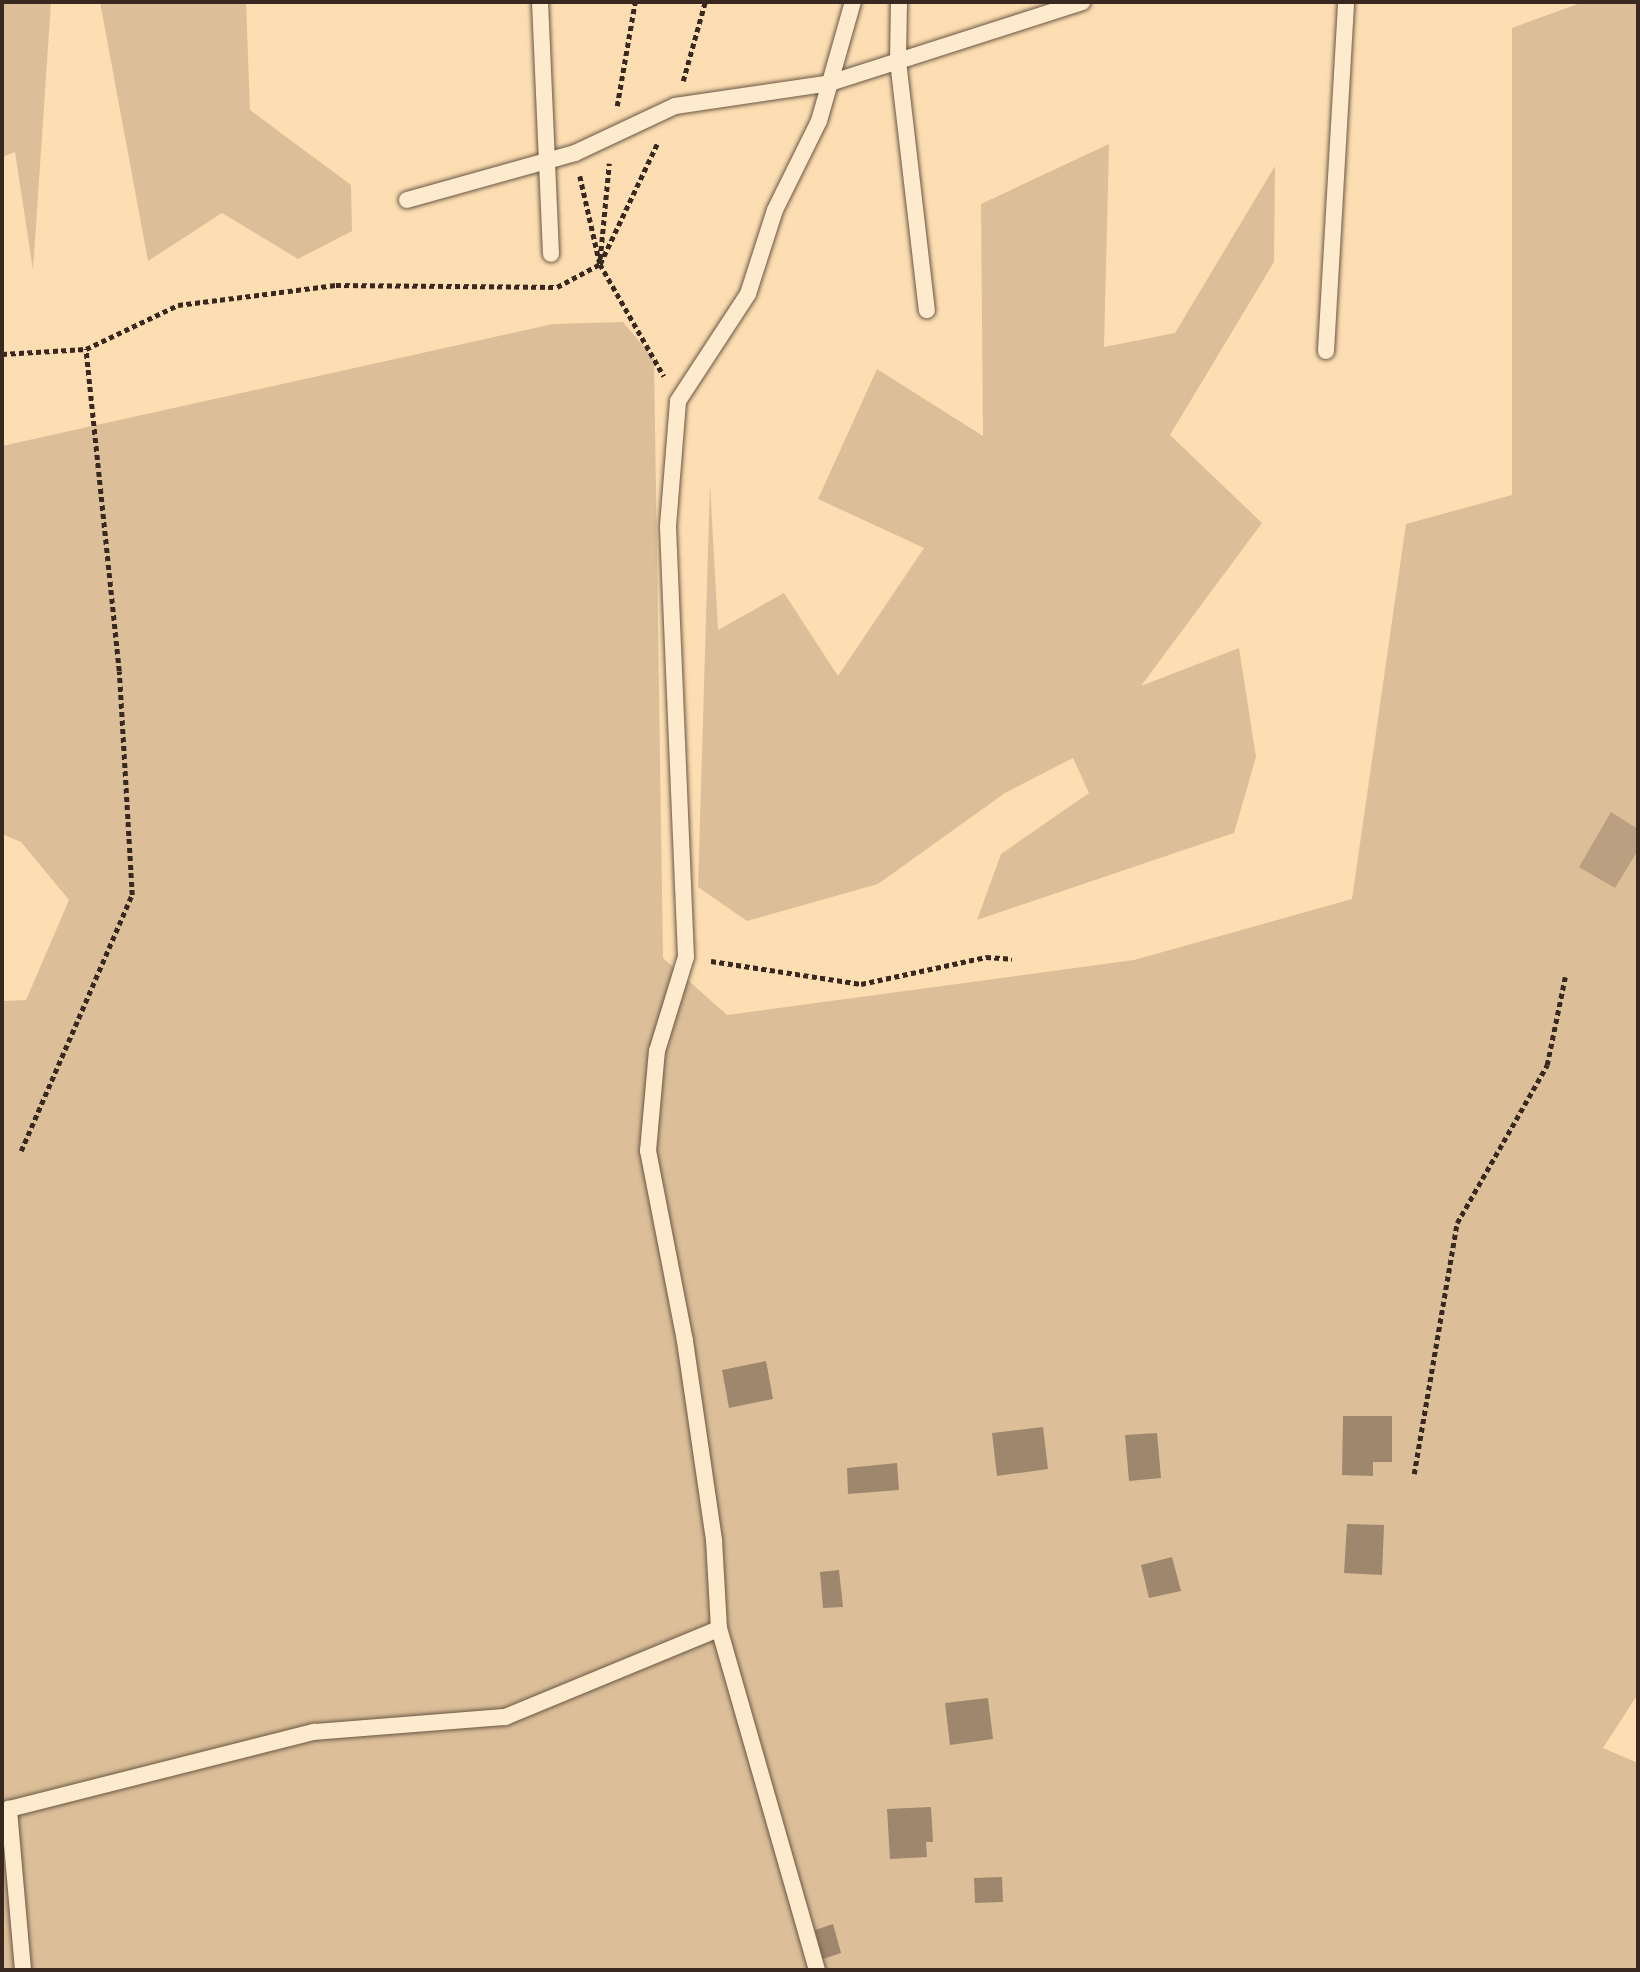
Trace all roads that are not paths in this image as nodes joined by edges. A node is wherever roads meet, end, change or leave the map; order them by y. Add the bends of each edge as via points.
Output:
1 (540, 2) edge
2 (853, 2) edge
3 (899, 2) edge
4 (1082, 2) edge
5 (1346, 2) edge
6 (898, 61) junction
7 (830, 83) junction
8 (548, 160) junction
9 (407, 200) dead end
10 (551, 254) dead end
11 (927, 310) dead end
12 (1326, 351) dead end
13 (719, 1629) junction
14 (23, 1970) edge
15 (817, 1970) edge

1 - 8 lane
2 - 7 lane
3 - 6 lane
4 - 6 lane
5 - 12 lane
6 - 7 lane
6 - 11 lane
7 - 8 lane via 675,106 575,153
7 - 13 lane via 819,121 775,210 748,294 678,401 668,526 686,957 657,1051 649,1151 694,1407
8 - 9 lane
8 - 10 lane
13 - 14 lane via 505,1717 314,1732 9,1809
13 - 15 lane

